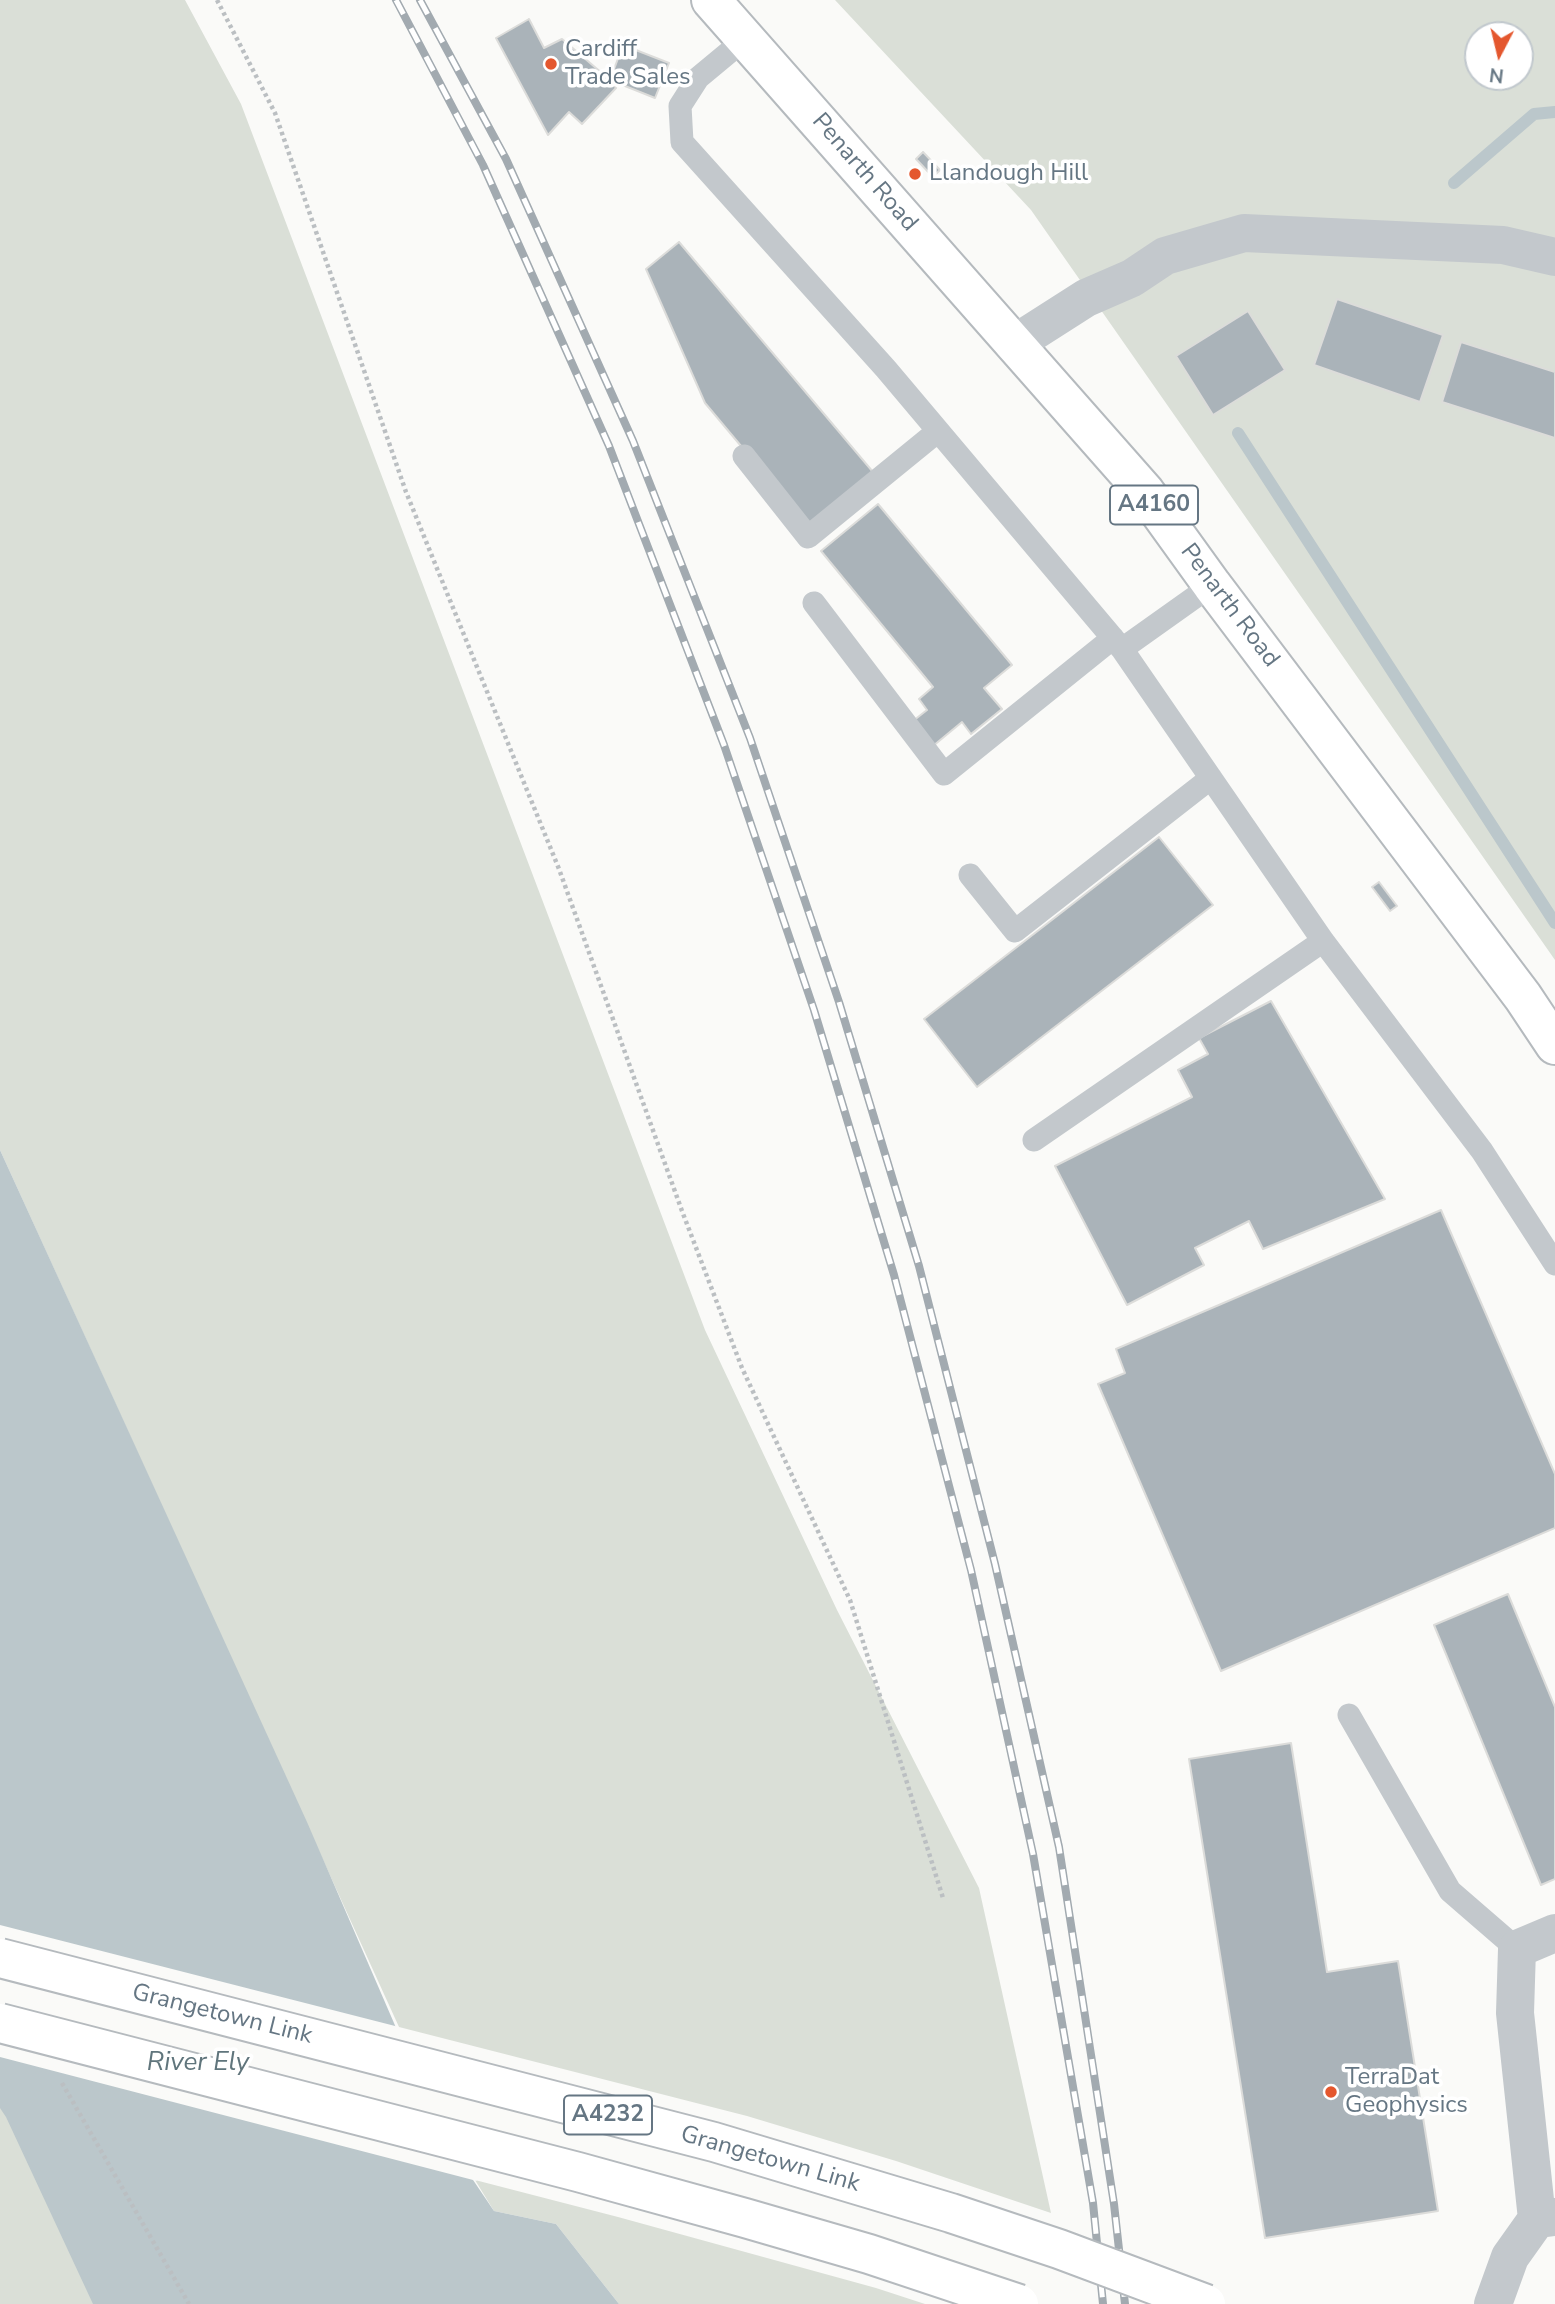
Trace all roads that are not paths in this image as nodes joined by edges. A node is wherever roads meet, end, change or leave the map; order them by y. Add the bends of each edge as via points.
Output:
1 (711, 0) edge
2 (745, 38) junction
3 (1555, 257) edge
4 (1014, 344) junction
5 (938, 431) junction
6 (744, 456) dead end
7 (1212, 585) junction
8 (814, 603) dead end
9 (1118, 644) junction
10 (1211, 778) junction
11 (970, 875) dead end
12 (1323, 942) junction
13 (1555, 1045) edge
14 (1034, 1140) dead end
15 (1555, 1264) edge
16 (1349, 1715) dead end
17 (1555, 1933) edge
18 (1517, 1949) junction
19 (0, 1958) edge
20 (0, 2023) edge
21 (1546, 2218) edge
22 (1019, 2304) edge
23 (1206, 2304) edge
24 (1493, 2304) edge

1 - 2 main road, Penarth Road / A4160
2 - 4 main road, Penarth Road / A4160
2 - 5 lane via 698,78 680,106 682,142
3 - 4 street via 1503,245 1244,233 1165,256
4 - 7 main road, Penarth Road / A4160 via 1145,492
5 - 6 lane via 808,537
5 - 9 lane
7 - 9 lane
7 - 13 main road, Penarth Road / A4160
8 - 9 lane via 944,774
9 - 10 lane
10 - 11 lane via 1014,931
10 - 12 lane
12 - 14 lane
12 - 15 lane via 1482,1151
16 - 18 lane via 1450,1891
17 - 18 street
18 - 21 street via 1515,2013
19 - 23 main road, Grangetown Link / A4232, bridge via 715,2142 951,2213
20 - 22 main road, A4232, bridge via 745,2218
21 - 24 street via 1510,2257

